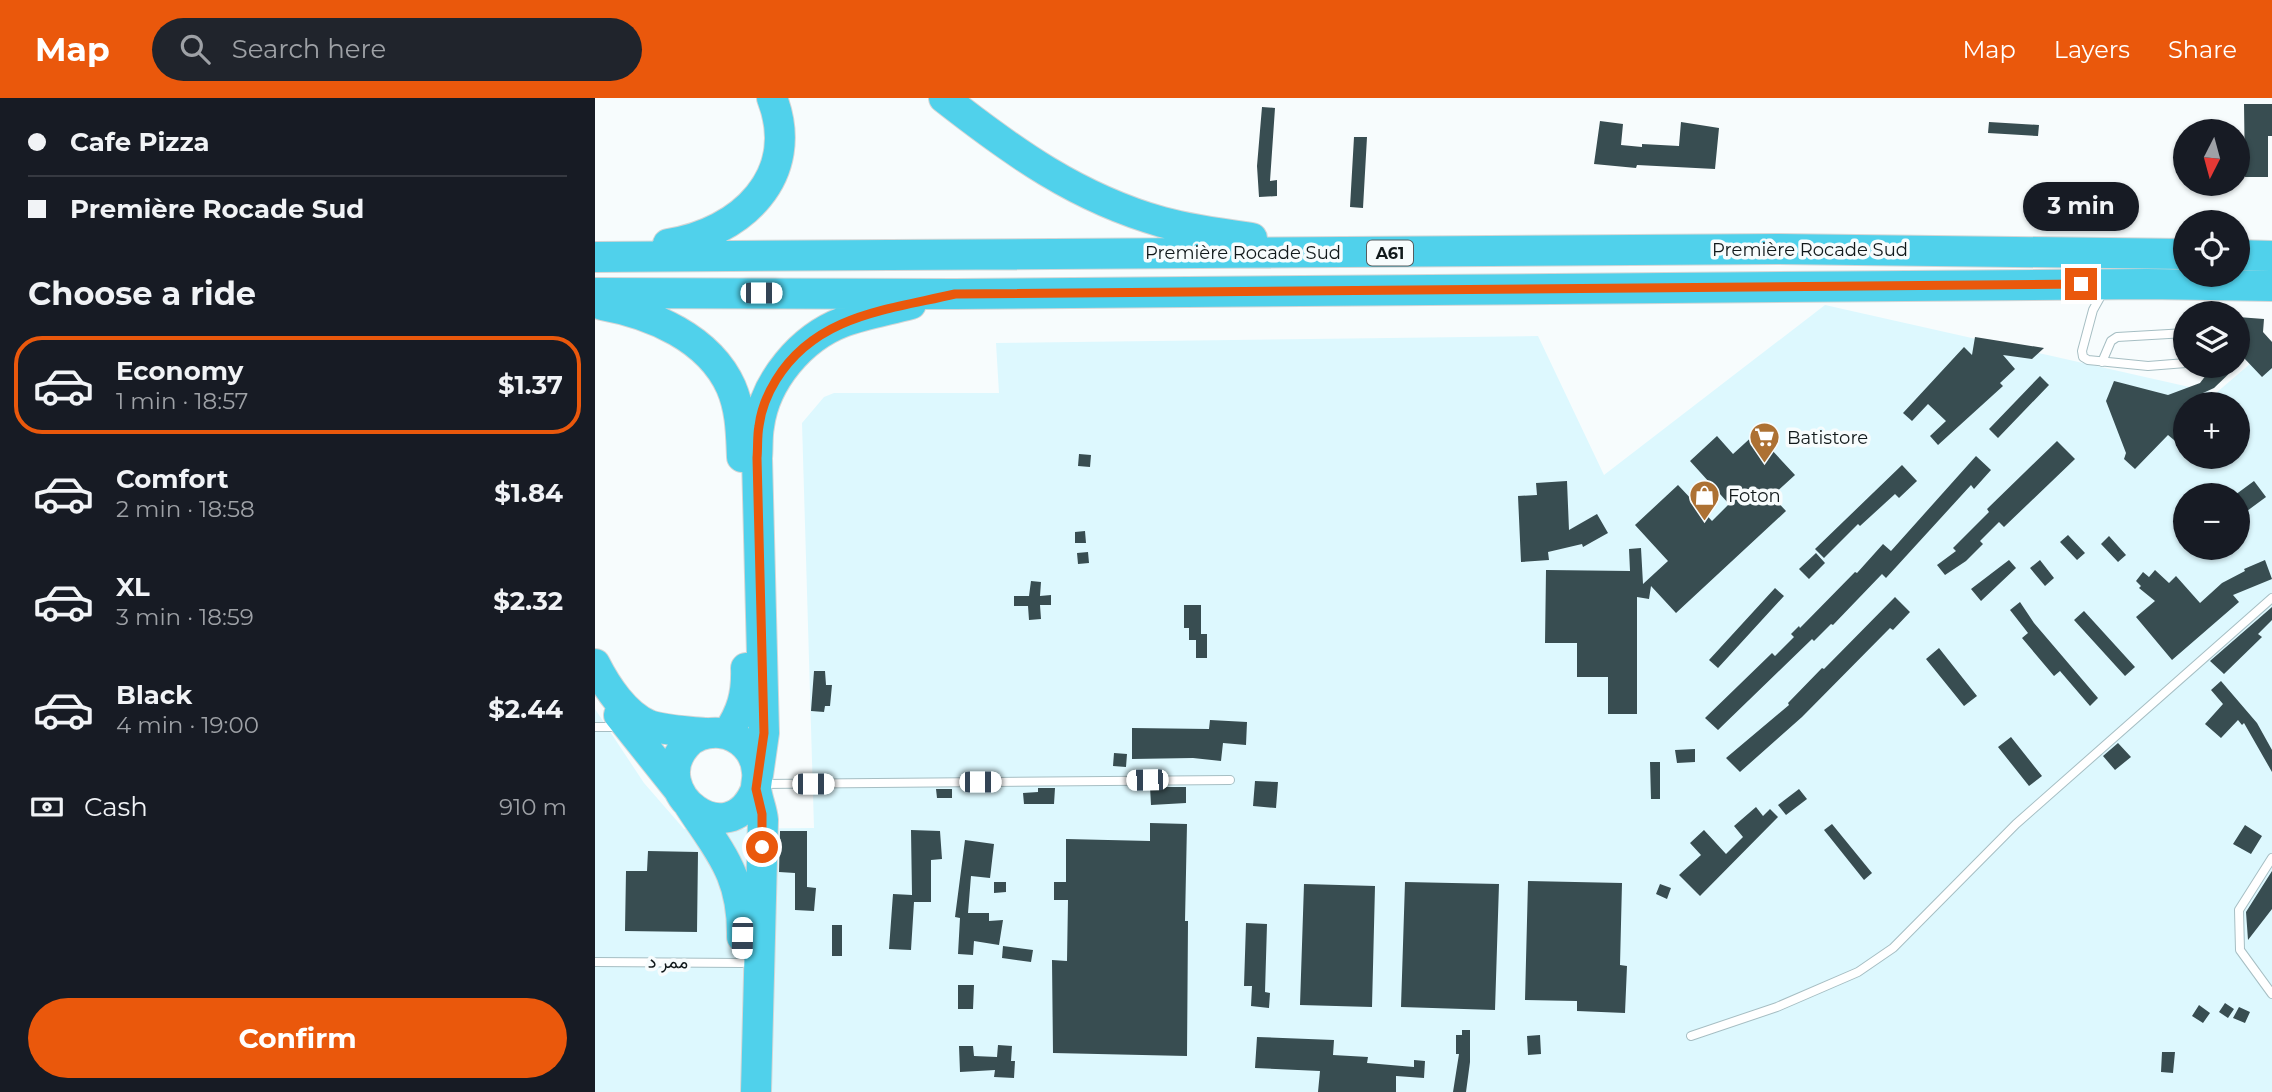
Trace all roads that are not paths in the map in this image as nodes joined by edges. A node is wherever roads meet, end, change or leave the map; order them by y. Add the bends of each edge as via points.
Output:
1 (772, 98) edge
2 (944, 98) edge
3 (1353, 253) junction
4 (2173, 254) edge
5 (2250, 255) edge
6 (2272, 256) edge
7 (607, 257) edge
8 (2109, 284) junction
9 (2272, 286) edge
10 (595, 293) edge
11 (955, 294) junction
12 (595, 304) edge
13 (2173, 334) edge
14 (2102, 362) junction
15 (2173, 364) edge
16 (2272, 598) edge
17 (595, 664) edge
18 (595, 680) edge
19 (595, 727) edge
20 (629, 727) junction
21 (716, 734) junction
22 (1230, 780) dead end
23 (757, 783) junction
24 (683, 797) junction
25 (2272, 858) edge
26 (595, 962) edge
27 (742, 963) junction
28 (2272, 994) edge
29 (1691, 1035) dead end
30 (742, 1092) edge
31 (756, 1092) edge

1 - 7 highway via 780,129 778,151 773,172 751,205 702,237
2 - 3 highway via 1055,178 1127,211 1201,231
3 - 4 highway, Première Rocade Sud / A61 via 1778,249
3 - 7 highway, Première Rocade Sud / A61
5 - 6 highway
8 - 9 highway, Première Rocade Sud / A61
8 - 11 highway, Première Rocade Sud / A61
8 - 14 lane via 2093,310 2082,351 2088,360
10 - 11 highway, Première Rocade Sud / A61
11 - 23 highway via 842,322 787,362 769,391 759,424 757,458 764,733
12 - 21 highway via 657,319 705,352 732,390 740,423 747,687 742,708
13 - 14 lane via 2116,337
14 - 15 lane
16 - 29 lane via 2016,824 1893,947 1858,972 1777,1007
17 - 21 highway via 636,718 663,728
18 - 20 highway
19 - 20 lane
20 - 24 highway
21 - 23 highway via 735,737 748,749 756,765
21 - 24 highway via 694,738 679,755 675,778
22 - 23 lane
23 - 24 highway via 746,807 727,818 706,817
23 - 31 highway via 763,820
24 - 27 highway via 738,887 743,913
25 - 28 lane via 2239,910 2240,950
26 - 27 lane, ممر د
27 - 30 highway

